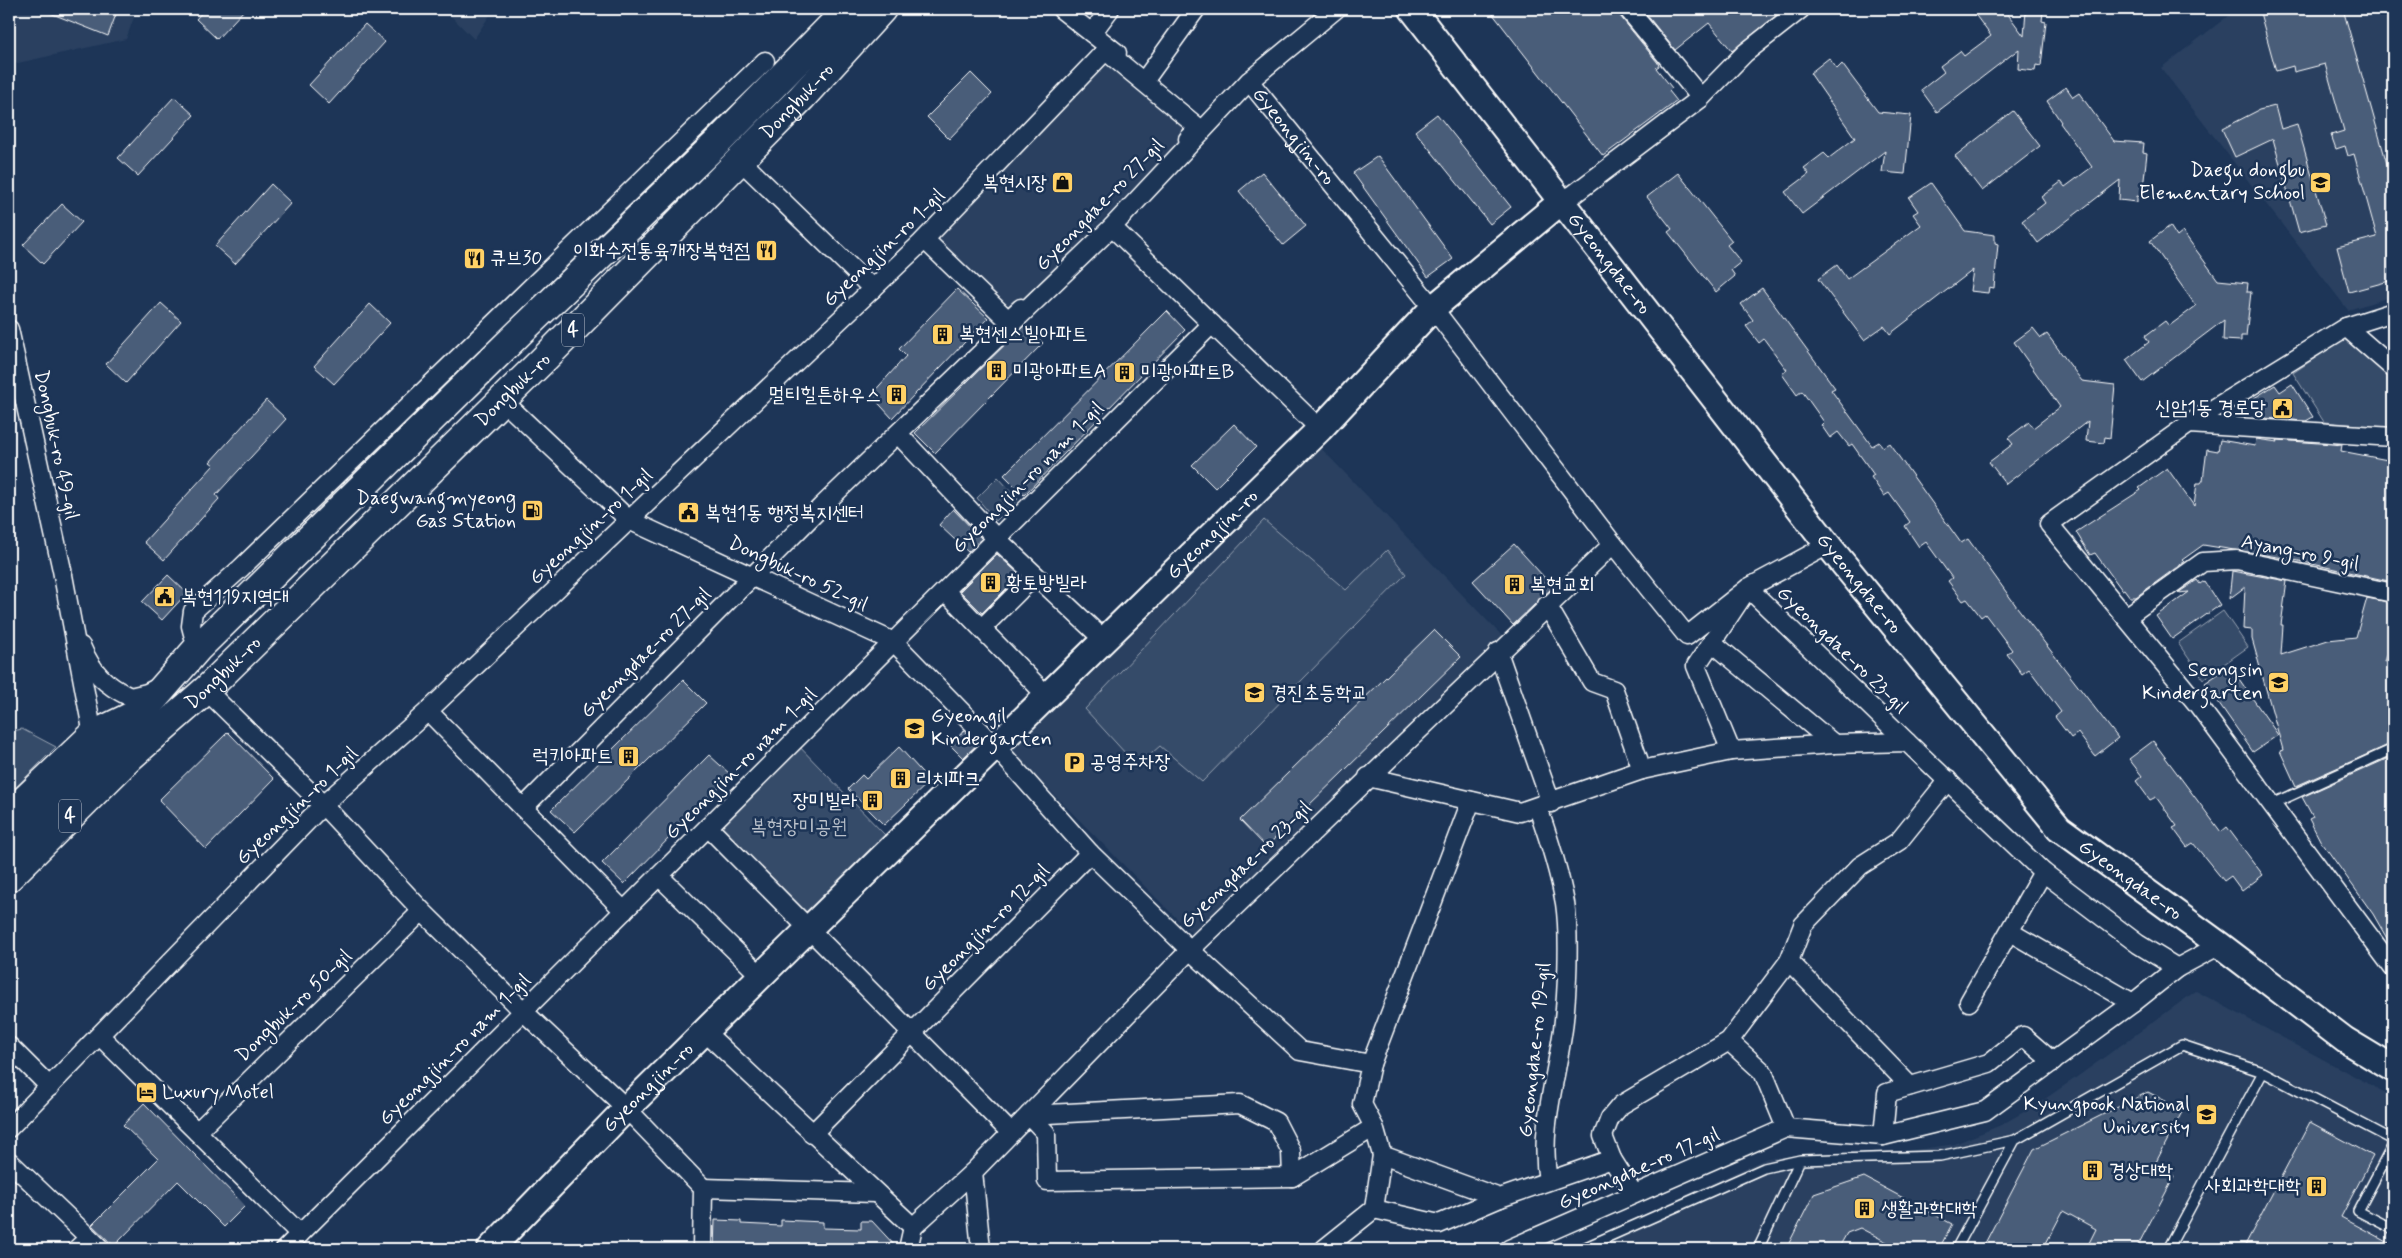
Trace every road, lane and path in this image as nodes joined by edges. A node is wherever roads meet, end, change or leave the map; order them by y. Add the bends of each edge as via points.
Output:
1 (848, 9) edge
2 (882, 9) edge
3 (1060, 9) edge
4 (1110, 9) edge
5 (1196, 9) edge
6 (1336, 9) edge
7 (1412, 9) edge
8 (1801, 9) edge
9 (1632, 10) edge
10 (1092, 34) junction
11 (1108, 49) junction
12 (765, 61) dead end
13 (1147, 77) junction
14 (1249, 81) junction
15 (1701, 98) junction
16 (1208, 125) junction
17 (740, 160) junction
18 (1562, 201) junction
19 (1112, 227) junction
20 (924, 242) junction
21 (874, 289) junction
22 (1433, 308) junction
23 (2393, 312) edge
24 (1212, 324) junction
25 (1009, 326) junction
26 (2346, 326) junction
27 (9, 328) edge
28 (2393, 368) edge
29 (502, 400) junction
30 (2189, 424) junction
31 (1320, 429) junction
32 (898, 434) junction
33 (2393, 437) edge
34 (629, 520) junction
35 (997, 539) junction
36 (1613, 544) junction
37 (1828, 545) junction
38 (1035, 575) junction
39 (752, 576) junction
40 (1748, 588) junction
41 (945, 591) junction
42 (2393, 593) edge
43 (1547, 605) junction
44 (2126, 616) junction
45 (71, 621) junction
46 (982, 628) junction
47 (1104, 640) junction
48 (894, 642) junction
49 (1712, 643) junction
50 (198, 649) junction
51 (1498, 652) junction
52 (168, 682) junction
53 (206, 690) junction
54 (1047, 696) junction
55 (428, 711) junction
56 (180, 713) junction
57 (1907, 742) junction
58 (114, 744) junction
59 (1834, 744) junction
60 (995, 746) junction
61 (2393, 750) edge
62 (1731, 751) junction
63 (1642, 770) junction
64 (1368, 777) junction
65 (1948, 780) junction
66 (1471, 801) junction
67 (323, 805) junction
68 (1545, 805) junction
69 (2270, 805) junction
70 (523, 808) junction
71 (9, 815) edge
72 (708, 827) junction
73 (9, 848) edge
74 (1090, 853) junction
75 (2043, 872) junction
76 (659, 876) junction
77 (9, 877) edge
78 (9, 894) edge
79 (422, 911) junction
80 (624, 911) junction
81 (809, 929) junction
82 (2010, 932) junction
83 (2220, 945) junction
84 (1190, 950) junction
85 (1789, 961) junction
86 (2177, 968) junction
87 (2393, 968) edge
88 (761, 976) junction
89 (1969, 1002) dead end
90 (2133, 1004) junction
91 (524, 1012) junction
92 (705, 1032) junction
93 (912, 1033) junction
94 (100, 1036) junction
95 (1729, 1041) junction
96 (9, 1046) edge
97 (2053, 1062) junction
98 (1371, 1064) junction
99 (2393, 1069) edge
100 (2263, 1072) junction
101 (1910, 1086) junction
102 (50, 1087) junction
103 (627, 1109) junction
104 (1029, 1115) junction
105 (1374, 1127) junction
106 (9, 1128) edge
107 (1786, 1128) junction
108 (1011, 1133) junction
109 (812, 1134) junction
110 (1883, 1136) junction
111 (202, 1137) junction
112 (2015, 1140) junction
113 (2393, 1140) edge
114 (2393, 1145) edge
115 (1382, 1155) junction
116 (1612, 1159) junction
117 (1800, 1160) junction
118 (9, 1161) edge
119 (973, 1172) junction
120 (1292, 1177) junction
121 (1548, 1181) junction
122 (703, 1188) junction
123 (874, 1193) junction
124 (1634, 1194) junction
125 (1500, 1198) junction
126 (1374, 1209) junction
127 (913, 1227) junction
128 (2393, 1229) edge
129 (300, 1234) junction
130 (89, 1245) edge
131 (285, 1249) edge
132 (490, 1249) edge
133 (702, 1249) edge
134 (908, 1249) edge
135 (981, 1249) edge
136 (1324, 1249) edge
137 (1509, 1249) edge
138 (1581, 1249) edge
139 (1758, 1249) edge
140 (1956, 1249) edge
141 (2168, 1249) edge

1 - 50 main road, Dongbuk-ro / 4 via 722,139 520,332
2 - 17 main road, Dongbuk-ro / 4
3 - 10 street
4 - 10 street
5 - 13 street
6 - 14 street, Gyeongdae-ro 27-gil
7 - 18 street, Gyeongdae-ro
8 - 15 street via 1745,53
9 - 15 street
10 - 11 street
11 - 13 street
11 - 20 street, Gyeongjin-ro 1-gil
11 - 20 street via 1199,128 1008,320
12 - 50 street via 241,568 192,611 191,626
13 - 16 street
14 - 16 street, Gyeongdae-ro 27-gil
14 - 22 street, Gyeongjin-ro
15 - 18 street
16 - 19 street, Gyeongdae-ro 27-gil
17 - 21 street
17 - 29 main road, Dongbuk-ro / 4
18 - 22 street, Gyeongjin-ro
18 - 37 street, Gyeongdae-ro
19 - 24 street
19 - 25 street, Gyeongdae-ro 27-gil
20 - 21 street, Gyeongjin-ro 1-gil
20 - 25 street
21 - 34 street, Gyeongjin-ro 1-gil
22 - 31 street, Gyeongjin-ro
22 - 36 street, Gyeongjin-ro
23 - 26 street
24 - 31 street
24 - 35 street, Gyeongjin-ro nam 1-gil
25 - 32 street, Gyeongdae-ro 27-gil
26 - 28 street
26 - 30 street
27 - 45 street, Dongbuk-ro 49-gil
29 - 34 street, Dongbuk-ro 52-gil
29 - 53 main road, Dongbuk-ro / 4
30 - 33 street
30 - 44 street via 2050,524
31 - 47 street, Gyeongjin-ro
32 - 35 street
32 - 39 street, Gyeongdae-ro 27-gil
34 - 39 street, Dongbuk-ro 52-gil
34 - 55 street, Gyeongjin-ro 1-gil
35 - 38 street
35 - 41 street, Gyeongjin-ro nam 1-gil
36 - 40 street, Gyeongdae-ro 23-gil via 1687,636
36 - 43 street, Gyeongdae-ro 23-gil
37 - 40 street, Gyeongdae-ro 23-gil
37 - 83 street, Gyeongdae-ro via 2060,828
38 - 46 street
38 - 47 street
39 - 48 street, Dongbuk-ro 52-gil
39 - 70 street, Gyeongdae-ro 27-gil
40 - 49 street
40 - 57 street, Gyeongdae-ro 23-gil
41 - 46 street
41 - 48 street, Gyeongjin-ro nam 1-gil
42 - 44 street, Ayang-ro 9-gil via 2238,560 2203,562
43 - 51 street, Gyeongdae-ro 23-gil
43 - 63 street via 1592,682 1614,690
44 - 69 street via 2198,706
45 - 52 street via 88,662 110,688 130,697 147,693
45 - 58 street
46 - 54 street
47 - 54 street, Gyeongjin-ro
48 - 60 street, Dongbuk-ro 52-gil
48 - 72 street, Gyeongjin-ro nam 1-gil
49 - 59 street
49 - 62 street via 1696,666
50 - 52 main road, Dongbuk-ro / 4
51 - 64 street, Gyeongdae-ro 23-gil
51 - 68 street, Gyeongdae-ro 19-gil via 1524,724
52 - 58 main road, Dongbuk-ro / 4
53 - 56 main road, Dongbuk-ro / 4
53 - 67 street
54 - 60 street, Gyeongjin-ro
55 - 67 street, Gyeongjin-ro 1-gil
55 - 70 street
56 - 58 main road, Dongbuk-ro / 4
56 - 78 main road via 127,783
57 - 59 street
57 - 65 street
58 - 71 main road
58 - 73 main road, 4
58 - 77 main road, 4
59 - 62 street
60 - 74 street
60 - 81 street, Gyeongjin-ro
61 - 69 lane
62 - 63 street
63 - 68 street
64 - 66 street
64 - 84 street, Gyeongdae-ro 23-gil
65 - 75 street
65 - 85 street via 1899,841 1860,866 1803,925
66 - 68 street via 1520,812
66 - 98 street
67 - 79 street
67 - 94 street, Gyeongjin-ro 1-gil
68 - 121 street, Gyeongdae-ro 19-gil via 1565,905 1567,966 1563,1028 1546,1119
69 - 87 street
70 - 80 street
72 - 76 street, Gyeongjin-ro nam 1-gil
72 - 81 street
74 - 84 street
74 - 93 street, Gyeongjin-ro 12-gil
75 - 82 street
75 - 86 street via 2138,944
76 - 80 street, Gyeongjin-ro nam 1-gil
76 - 88 street
79 - 91 street
79 - 111 street, Dongbuk-ro 50-gil
80 - 91 street, Gyeongjin-ro nam 1-gil
81 - 88 street, Gyeongjin-ro
81 - 93 street
82 - 89 street
82 - 90 street
83 - 86 street
83 - 99 street, Gyeongdae-ro via 2345,1040
84 - 98 street via 1300,1051
84 - 104 street, Gyeongdae-ro 23-gil
85 - 95 street
85 - 101 street
86 - 90 street, Gyeongdae-ro 17-gil
88 - 92 street, Gyeongjin-ro
90 - 97 street, Gyeongdae-ro 17-gil
91 - 103 street
91 - 129 street, Gyeongjin-ro nam 1-gil
92 - 103 street, Gyeongjin-ro
92 - 109 street
93 - 108 street
93 - 109 street
94 - 102 street, Gyeongjin-ro 1-gil
94 - 111 street
95 - 107 street via 1764,1072
95 - 116 street via 1621,1105 1610,1118 1603,1136
96 - 102 street
97 - 101 street via 2023,1036 1988,1063
97 - 110 street, Gyeongdae-ro 17-gil via 1985,1111
98 - 105 street via 1362,1104
100 - 112 lane via 2182,1045
100 - 113 lane
100 - 141 lane
101 - 110 street via 1887,1093
102 - 106 street, Gyeongjin-ro 1-gil
103 - 122 street
103 - 132 street, Gyeongjin-ro
104 - 108 street, Gyeongdae-ro 23-gil
104 - 120 street via 1240,1104 1276,1122 1291,1152
104 - 120 street via 1046,1133 1047,1181
105 - 115 street
105 - 120 street
107 - 110 street, Gyeongdae-ro 17-gil
107 - 124 street, Gyeongdae-ro 17-gil
108 - 119 street, Gyeongdae-ro 23-gil
109 - 123 street
111 - 129 street
112 - 117 lane via 1940,1156
112 - 140 lane
114 - 128 lane via 2358,1211
115 - 125 street
115 - 126 street
116 - 121 street
116 - 124 street
117 - 138 lane via 1764,1168
117 - 139 lane
118 - 130 street
119 - 127 street, Gyeongdae-ro 23-gil
119 - 135 street
121 - 125 street
122 - 123 street
122 - 133 street
123 - 127 street
124 - 137 street, Gyeongdae-ro 17-gil
125 - 126 street via 1439,1224
126 - 136 street
127 - 134 street
129 - 131 street, Gyeongjin-ro nam 1-gil

